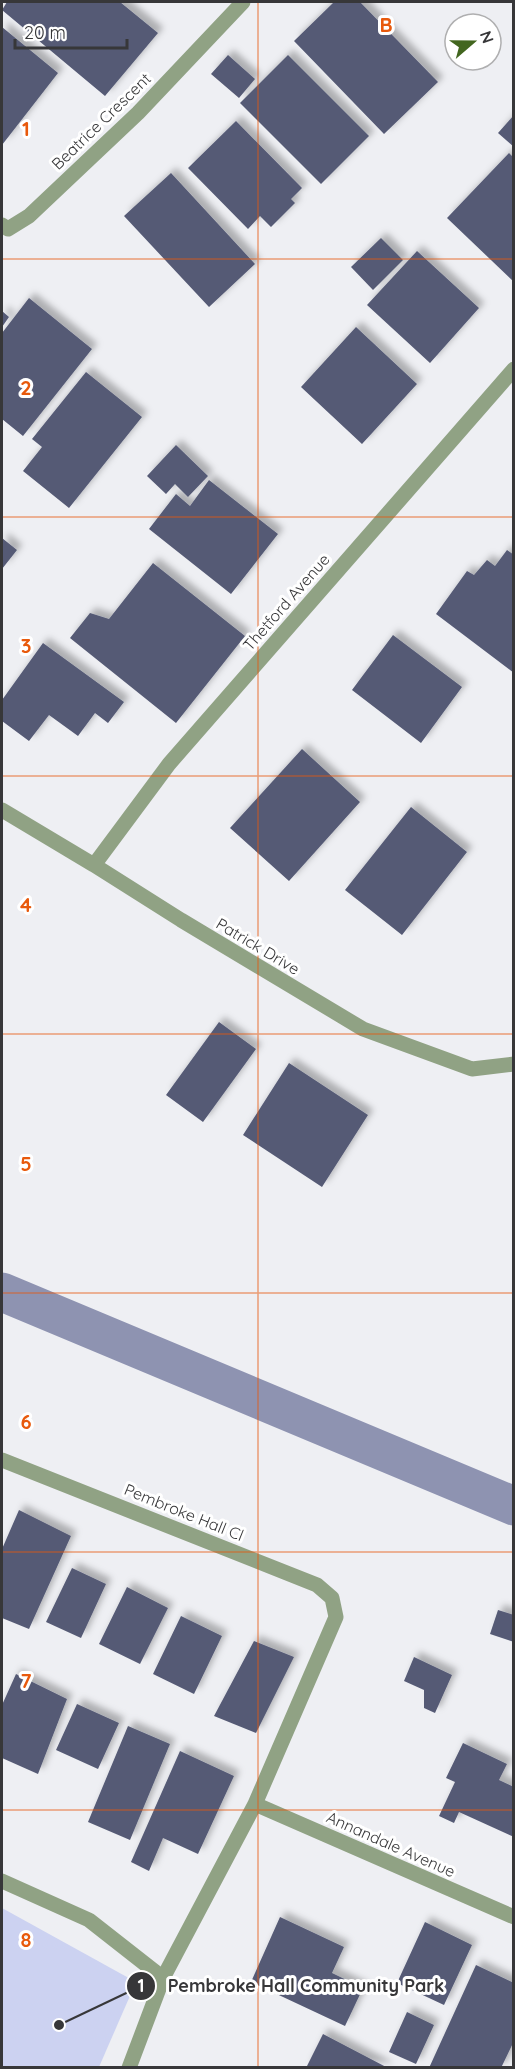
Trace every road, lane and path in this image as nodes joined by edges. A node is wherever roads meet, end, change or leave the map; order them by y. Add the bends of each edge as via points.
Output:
1 (243, 2) edge
2 (2, 225) edge
3 (513, 369) edge
4 (2, 810) edge
5 (94, 865) junction
6 (513, 1064) edge
7 (2, 1460) edge
8 (255, 1804) junction
9 (2, 1881) edge
10 (513, 1917) edge
11 (164, 1978) junction
12 (129, 2067) edge

1 - 2 street, Beatrice Crescent via 138,113 29,216 8,229
3 - 5 street, Thetford Avenue via 169,764
4 - 5 street, Patrick Drive
5 - 6 street, Patrick Drive via 363,1029 472,1069
7 - 8 street, Pembroke Hall Cl via 316,1585 332,1598 336,1617
8 - 10 street, Annandale Avenue
8 - 11 street
9 - 11 street via 89,1920
11 - 12 street

